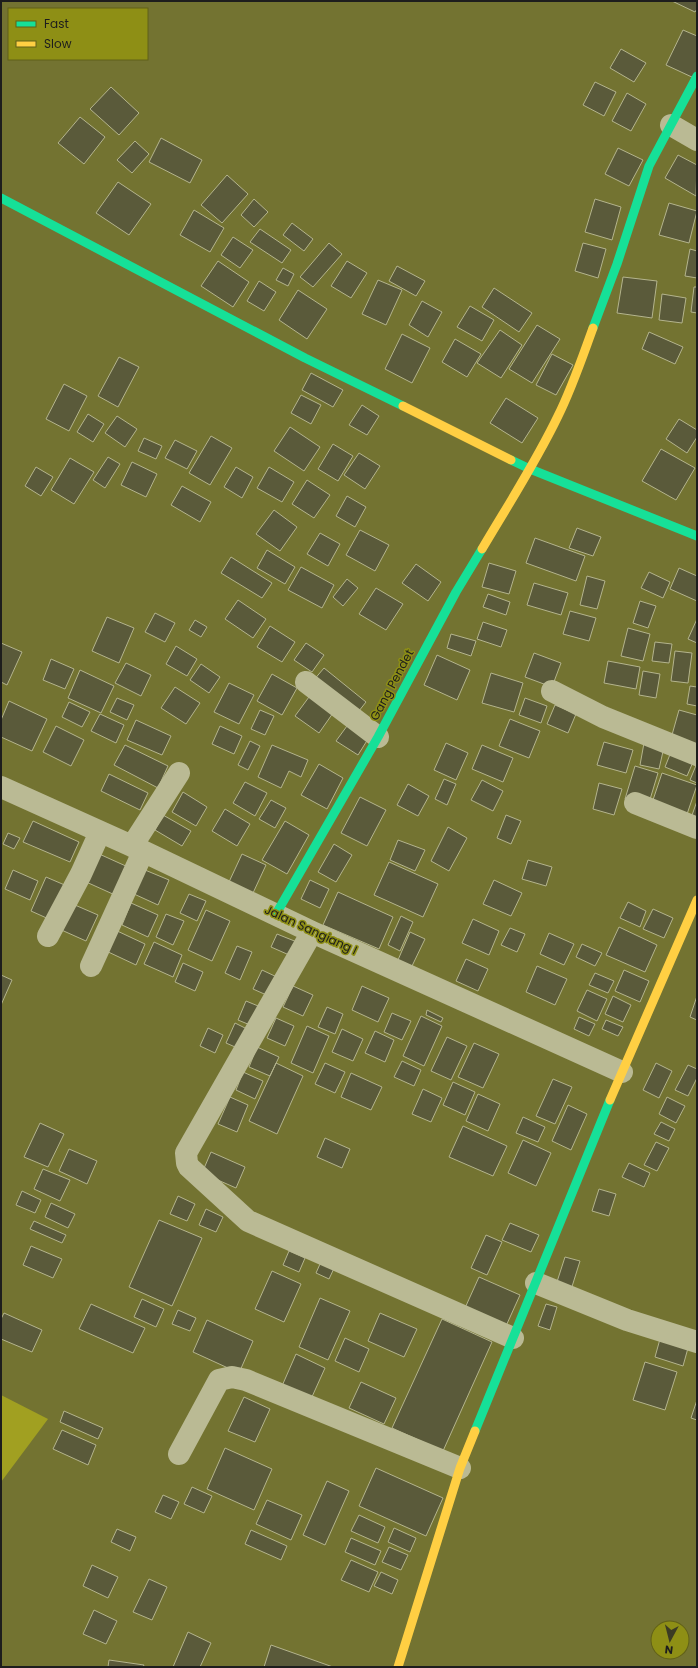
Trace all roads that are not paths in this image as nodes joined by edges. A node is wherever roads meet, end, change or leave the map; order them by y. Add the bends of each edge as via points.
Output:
1 (697, 76) edge
2 (671, 125) junction
3 (697, 140) edge
4 (1, 198) edge
5 (530, 469) junction
6 (697, 536) edge
7 (306, 682) dead end
8 (552, 691) dead end
9 (378, 737) junction
10 (697, 755) edge
11 (179, 773) dead end
12 (1, 787) edge
13 (635, 803) dead end
14 (697, 828) edge
15 (100, 832) junction
16 (138, 849) junction
17 (697, 900) edge
18 (276, 914) junction
19 (312, 932) junction
20 (48, 936) dead end
21 (91, 966) dead end
22 (622, 1072) junction
23 (536, 1283) junction
24 (513, 1338) junction
25 (697, 1342) edge
26 (179, 1454) dead end
27 (460, 1468) junction
28 (398, 1667) edge

1 - 2 street, Gang Pendet
2 - 3 street
2 - 5 street, Gang Pendet via 649,166 617,264 577,372 558,416
4 - 5 street via 305,358
5 - 6 street
5 - 9 street, Gang Pendet via 456,592
7 - 9 street
8 - 10 street via 603,717
9 - 18 street, Gang Pendet
11 - 16 street
12 - 15 street, Jalan Sangiang I
13 - 14 street
15 - 16 street, Jalan Sangiang I
15 - 20 street
16 - 18 street, Jalan Sangiang I
16 - 21 street
17 - 22 street
18 - 19 street, Jalan Sangiang I
19 - 22 street, Jalan Sangiang I
19 - 24 street via 186,1153 186,1162 248,1221
22 - 23 street
23 - 24 street
23 - 25 street via 627,1320
24 - 27 street
26 - 27 street via 219,1380 232,1377 246,1380
27 - 28 street

